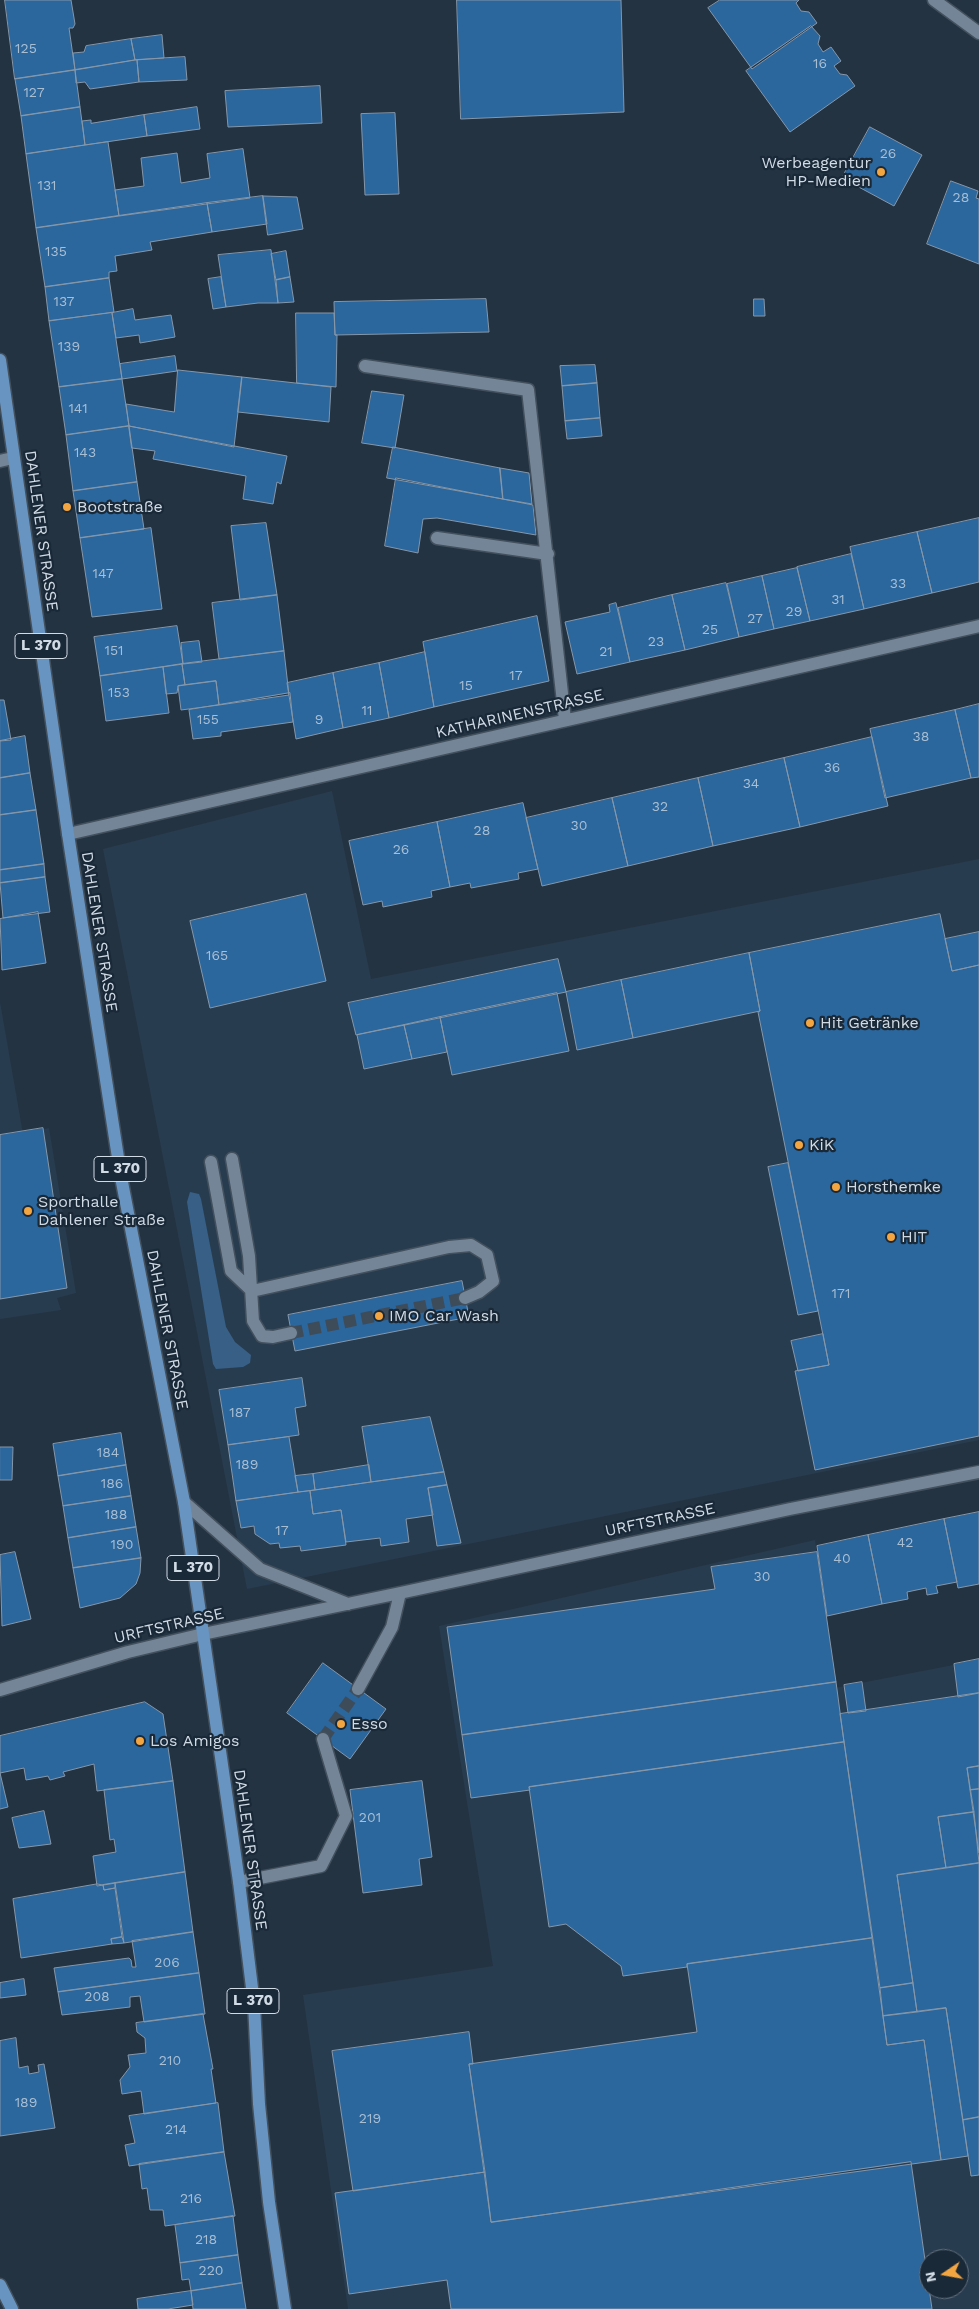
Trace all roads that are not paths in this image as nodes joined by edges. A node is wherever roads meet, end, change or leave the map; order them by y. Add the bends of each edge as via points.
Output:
1 (934, 0) edge
2 (979, 33) edge
3 (0, 360) edge
4 (364, 366) dead end
5 (13, 458) junction
6 (0, 461) edge
7 (438, 538) dead end
8 (548, 554) junction
9 (979, 626) edge
10 (565, 720) junction
11 (68, 834) junction
12 (232, 1159) dead end
13 (211, 1162) dead end
14 (252, 1291) junction
15 (465, 1298) tunnel mouth
16 (291, 1333) tunnel mouth
17 (979, 1472) edge
18 (184, 1502) junction
19 (400, 1593) junction
20 (348, 1604) junction
21 (202, 1634) junction
22 (358, 1689) tunnel mouth
23 (0, 1690) edge
24 (323, 1739) dead end
25 (239, 1882) junction
26 (0, 2285) edge
27 (12, 2309) edge
28 (285, 2309) edge

1 - 2 street
3 - 5 main road, DAHLENER STRASSE / L 370
4 - 8 street via 528,390
5 - 6 street
5 - 11 main road, DAHLENER STRASSE / L 370
7 - 8 street
8 - 10 street
9 - 10 street, KATHARINENSTRASSE
10 - 11 street, KATHARINENSTRASSE
11 - 18 main road, DAHLENER STRASSE / L 370 via 121,1177
12 - 14 street
13 - 14 street via 231,1271
14 - 15 street via 449,1247 471,1245 487,1255 493,1281
14 - 16 street via 253,1321 262,1336
17 - 19 street, URFTSTRASSE
18 - 20 street via 260,1569
18 - 21 main road, DAHLENER STRASSE / L 370
19 - 20 street, URFTSTRASSE
19 - 22 street via 392,1627
20 - 21 street, URFTSTRASSE
21 - 23 street, URFTSTRASSE
21 - 25 main road, DAHLENER STRASSE / L 370
24 - 25 street via 346,1816 321,1866
25 - 28 main road, DAHLENER STRASSE / L 370 via 254,2004 259,2104 269,2202
26 - 27 main road

